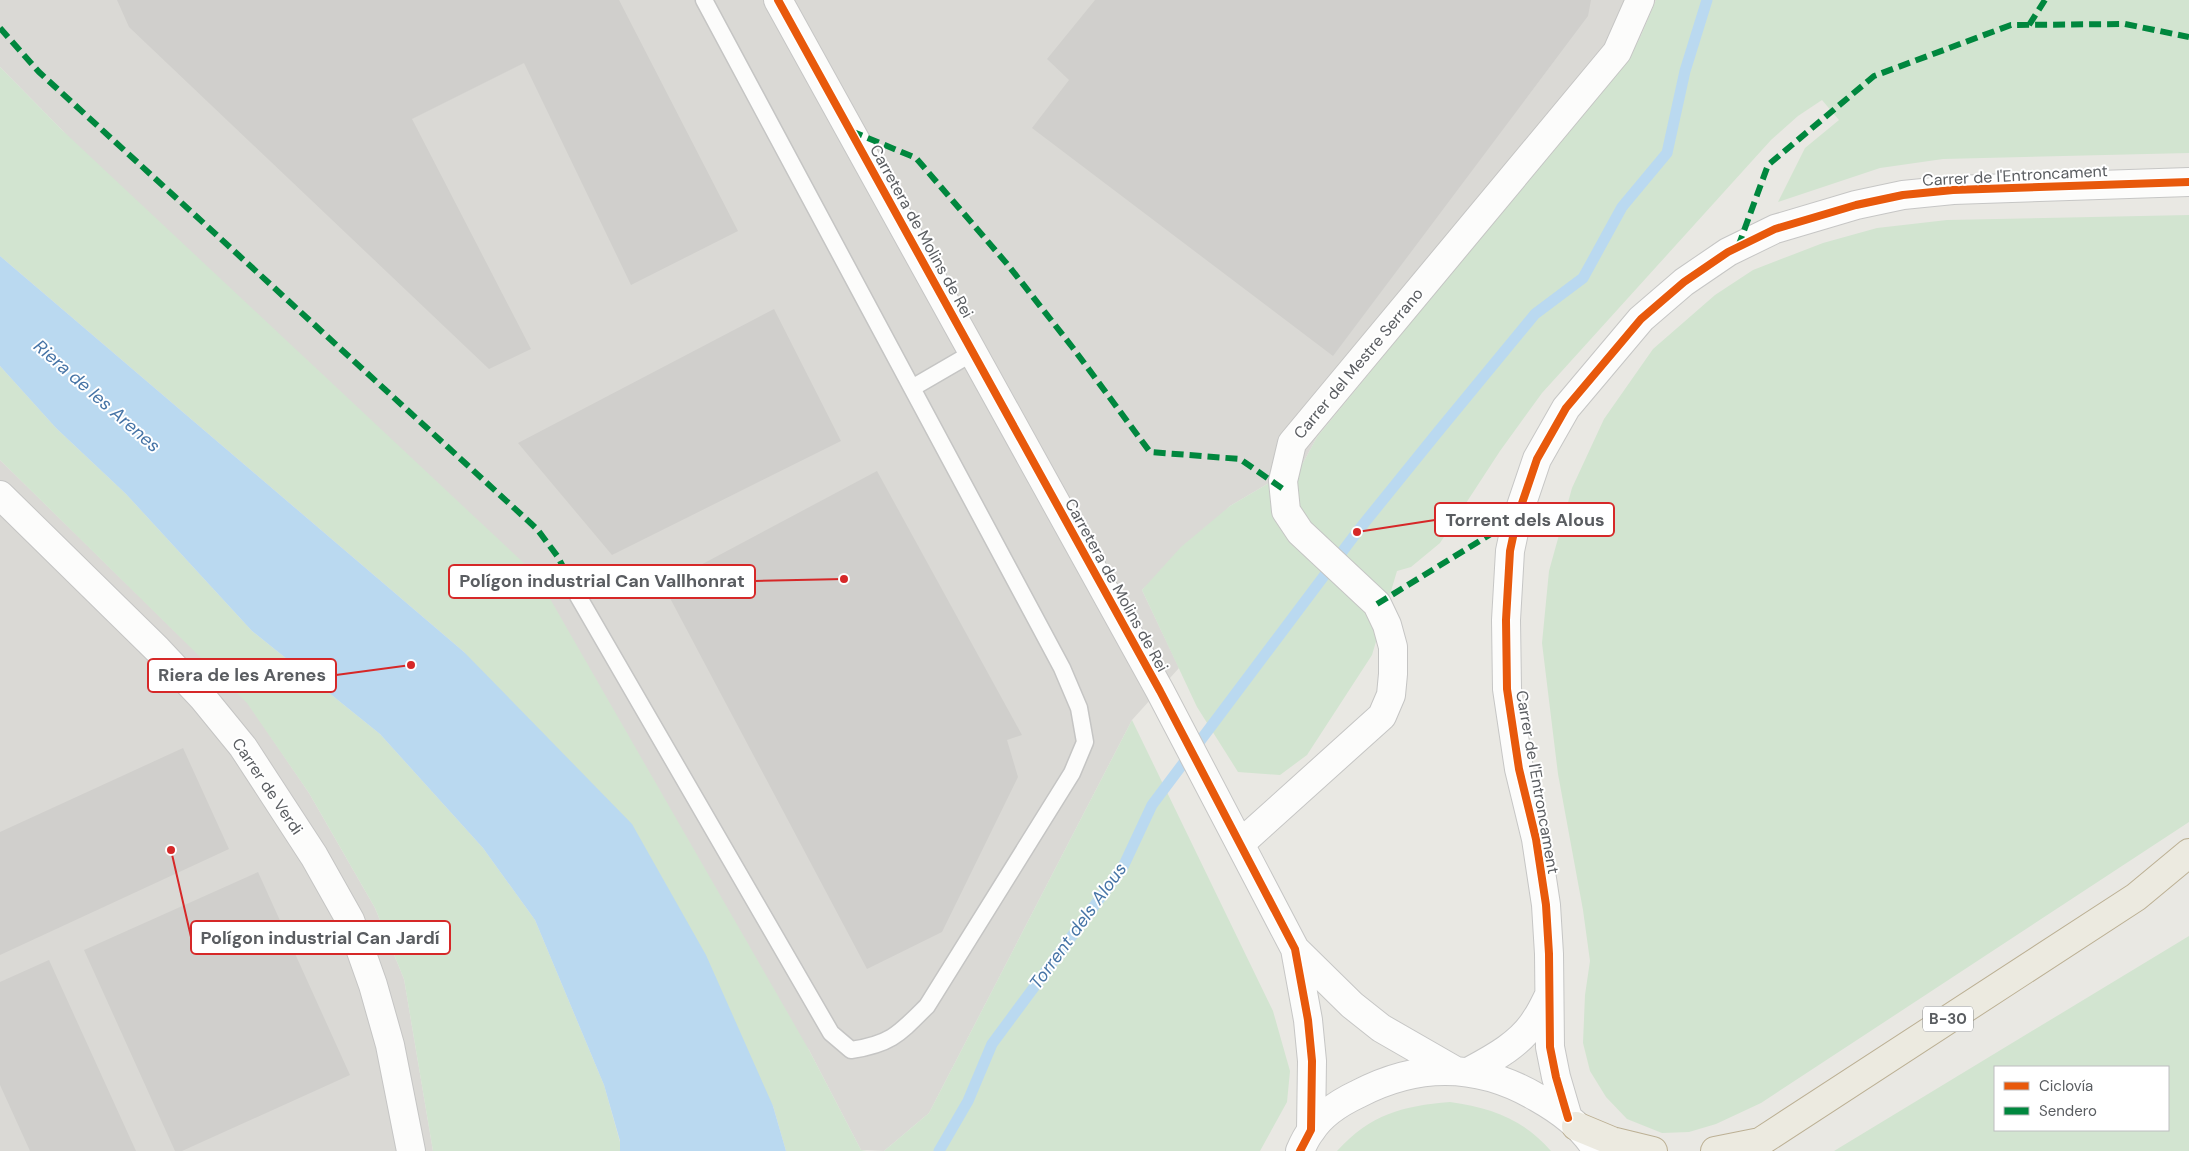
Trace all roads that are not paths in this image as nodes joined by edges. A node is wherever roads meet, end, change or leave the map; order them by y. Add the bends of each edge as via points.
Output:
1 (704, 0) edge
2 (778, 0) edge
3 (1640, 0) edge
4 (2189, 182) edge
5 (974, 352) junction
6 (912, 388) junction
7 (0, 495) edge
8 (578, 596) dead end
9 (1241, 844) junction
10 (2189, 853) edge
11 (2189, 876) edge
12 (2136, 896) junction
13 (1295, 949) junction
14 (1549, 995) junction
15 (1461, 1071) junction
16 (1572, 1122) junction
17 (1306, 1140) edge
18 (1755, 1147) edge
19 (412, 1151) edge
20 (1597, 1151) edge
21 (1653, 1151) edge
22 (1714, 1151) edge

1 - 6 lane
2 - 5 street, Carretera de Molins de Rei
3 - 9 street, Carrer del Mestre Serrano via 1617,52 1292,442 1282,481 1286,511 1300,532 1377,604 1393,647 1391,695 1382,716
4 - 14 street, Carrer de l'Entroncament via 1953,190 1903,195 1775,229 1728,252 1684,282 1642,319 1566,408 1537,458 1516,518 1510,551 1506,620 1507,689 1546,905
5 - 6 lane
5 - 9 street, Carretera de Molins de Rei
6 - 8 lane via 1062,668 1079,708 1085,742 1072,773 926,1006 896,1036 872,1047 851,1050 831,1033
7 - 19 street, Carrer de Verdi via 157,648 203,698 243,747 314,856 350,920 373,985 390,1045
9 - 13 street, Carretera de Molins de Rei
10 - 12 highway, B-30
11 - 12 highway, B-30
12 - 18 highway, B-30
13 - 15 street, Carretera de Molins de Rei via 1352,1005 1381,1028
13 - 17 street, Carretera de Molins de Rei via 1312,1061
14 - 15 street, Carrer de l'Entroncament via 1536,1021 1504,1052
14 - 16 street, Carrer de l'Entroncament via 1550,1046 1556,1077
15 - 16 street via 1517,1086
15 - 17 street via 1423,1071 1374,1085 1330,1111
16 - 20 street
16 - 21 highway via 1612,1141
18 - 22 highway, B-30

